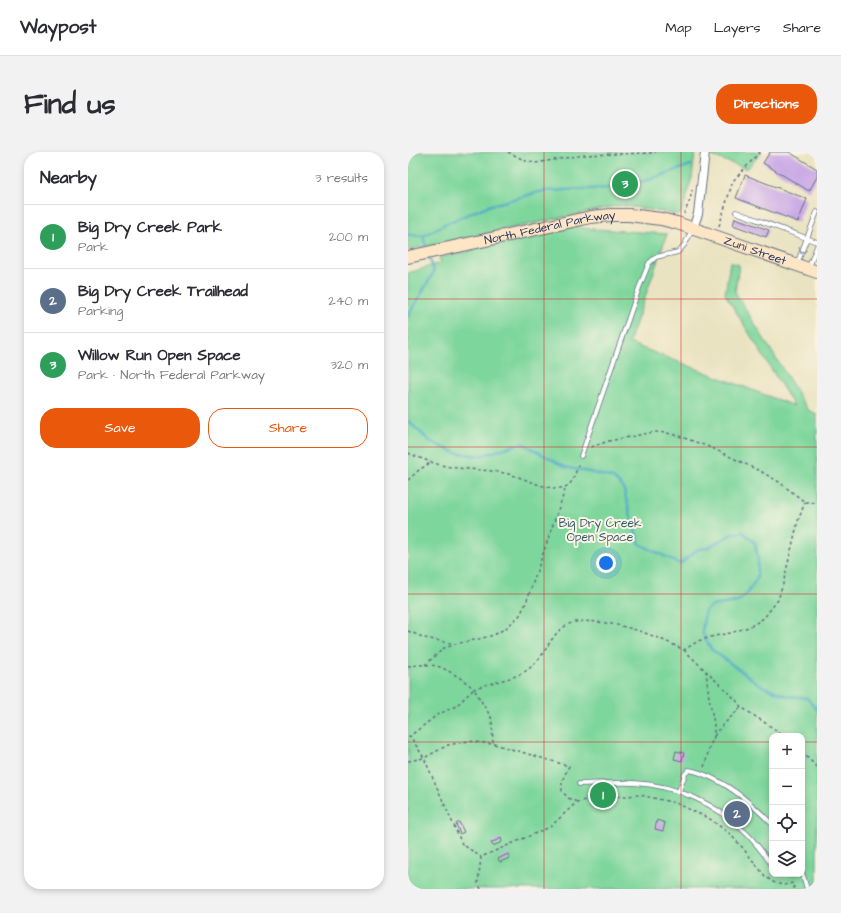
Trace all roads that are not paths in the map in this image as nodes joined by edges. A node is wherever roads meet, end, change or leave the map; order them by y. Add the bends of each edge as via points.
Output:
1 (705, 152) edge
2 (736, 212) dead end
3 (817, 212) edge
4 (693, 228) junction
5 (807, 238) junction
6 (817, 242) edge
7 (817, 246) edge
8 (408, 257) edge
9 (796, 265) junction
10 (813, 271) edge
11 (581, 456) road end
12 (579, 784) dead end
13 (679, 791) junction
14 (769, 821) edge
15 (769, 861) edge
16 (803, 877) edge
17 (807, 889) edge

1 - 4 street via 698,214
2 - 5 lane
3 - 5 lane
4 - 8 main road, North Federal Parkway via 661,219 629,215 591,217
4 - 9 main road, Zuni Street
4 - 11 lane via 678,252 656,257 649,263
5 - 6 lane
5 -> 9 lane
7 - 10 lane
9 - 10 main road, Zuni Street
12 - 13 lane via 635,783
13 - 14 lane via 684,774 689,770 696,771 737,793
13 - 15 lane via 716,809 737,825 747,833
16 - 17 lane

